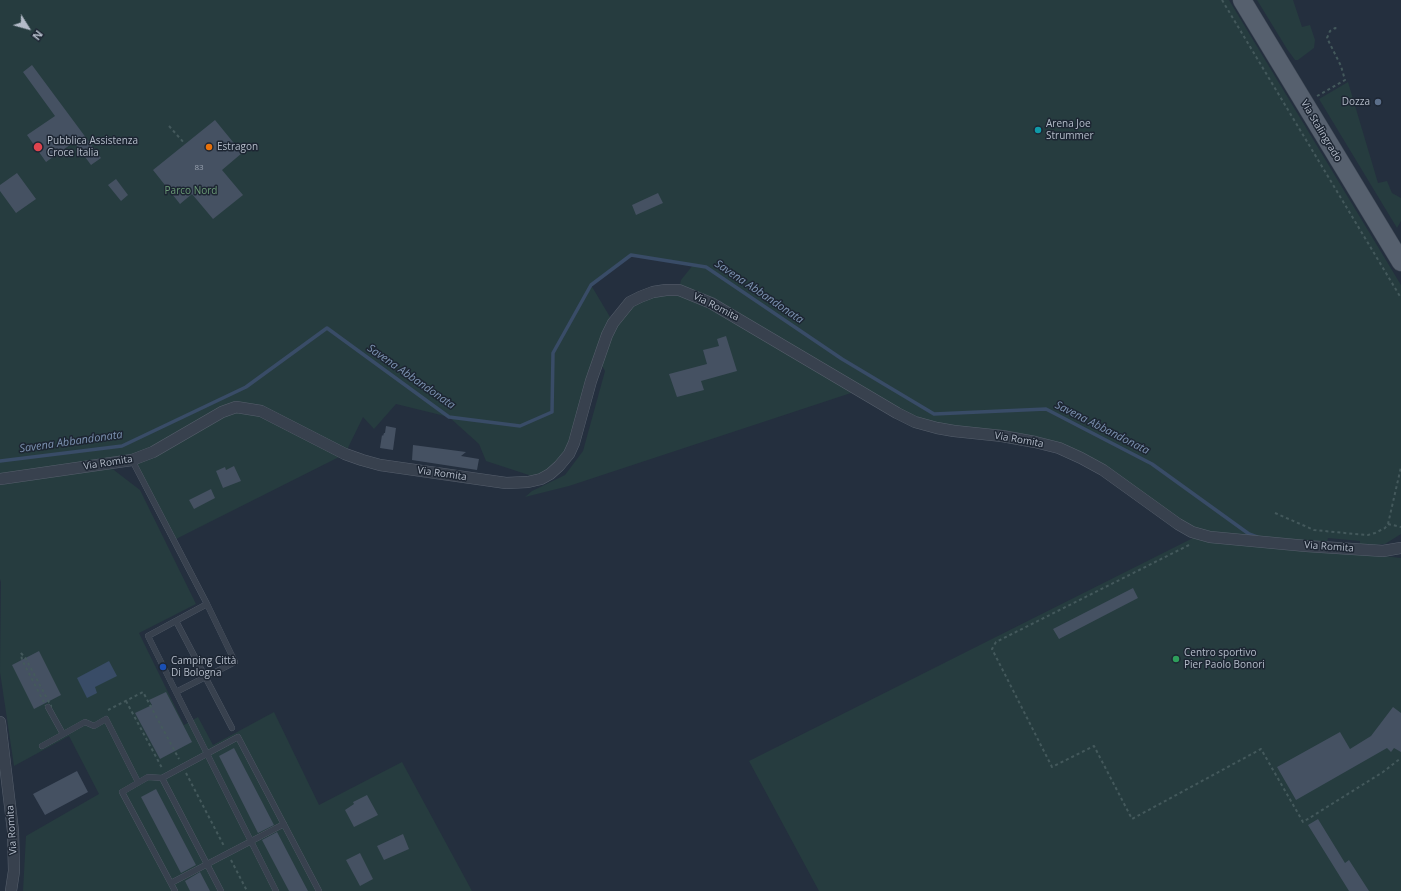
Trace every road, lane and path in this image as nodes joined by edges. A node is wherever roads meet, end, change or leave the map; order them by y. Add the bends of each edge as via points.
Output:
1 (1222, 0) edge
2 (1242, 0) edge
3 (1338, 30) dead end
4 (1304, 103) junction
5 (1289, 113) junction
6 (169, 126) dead end
7 (185, 144) dead end
8 (1401, 262) edge
9 (1401, 298) edge
10 (132, 460) junction
11 (1401, 467) edge
12 (0, 479) edge
13 (1275, 513) dead end
14 (1388, 524) junction
15 (1401, 527) edge
16 (1189, 545) dead end
17 (1401, 548) edge
18 (207, 604) junction
19 (176, 621) junction
20 (205, 677) junction
21 (176, 692) junction
22 (126, 701) dead end
23 (48, 707) junction
24 (0, 722) edge
25 (232, 728) dead end
26 (63, 734) junction
27 (42, 746) dead end
28 (207, 753) junction
29 (1401, 758) edge
30 (164, 777) junction
31 (138, 782) junction
32 (284, 824) junction
33 (251, 841) junction
34 (207, 864) junction
35 (171, 883) junction
36 (11, 891) edge
37 (175, 891) edge
38 (221, 891) edge
39 (276, 891) edge
40 (319, 891) edge

1 - 5 path
2 - 4 main road, Via Stalingrado
3 - 4 path via 1330,30 1327,38 1345,80
4 - 5 path
4 - 8 main road, Via Stalingrado
5 - 9 path
6 - 7 path
10 - 12 street, Via Romita
10 - 17 street, Via Romita via 153,452 222,412 236,407 261,411 345,454 380,465 506,483 541,479 559,466 572,448 593,374 613,323 630,302 640,297 659,291 679,290 711,303 915,422 954,431 1035,442 1059,448 1081,458 1103,470 1192,532 1210,537 1306,546 1383,551
10 - 18 lane
11 - 14 path
13 - 14 path via 1314,530 1355,534 1375,534
14 - 15 path
16 - 29 path via 996,642 992,649 1052,767 1094,746 1132,819 1261,749 1303,822
18 - 19 lane
18 - 20 lane via 235,662
19 - 20 lane
19 - 21 lane via 148,636
20 - 21 lane
20 - 25 lane
21 - 28 lane
22 - 30 path
23 - 23 path via 22,660 21,653 51,706
23 - 26 lane
24 - 36 street, Via Romita via 13,831 14,871
26 - 27 lane
26 - 31 lane via 85,722 94,726 106,719
28 - 30 lane
28 - 32 lane via 238,737
28 - 33 lane
30 - 31 lane via 148,777
30 - 34 lane
31 - 35 lane via 122,792
32 - 33 lane
32 - 40 lane
33 - 34 lane
33 - 39 lane
34 - 35 lane
34 - 38 lane
35 - 37 lane

